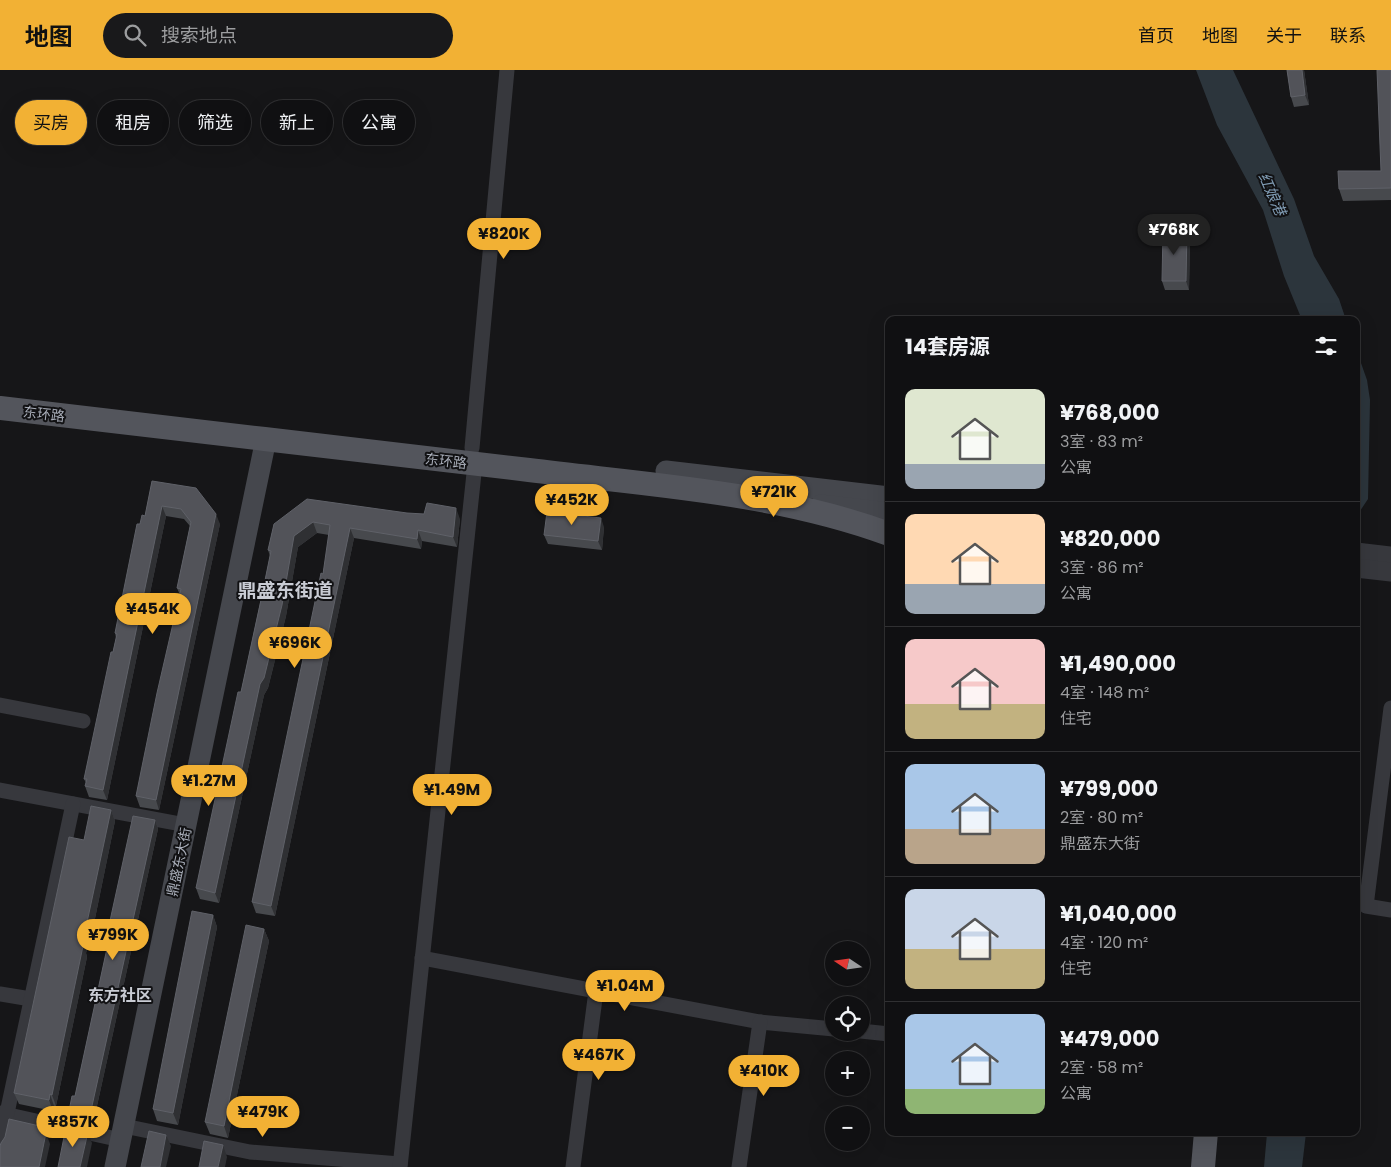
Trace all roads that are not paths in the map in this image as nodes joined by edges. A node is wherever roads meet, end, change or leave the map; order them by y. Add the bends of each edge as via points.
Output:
1 (506, 70) edge
2 (0, 393) edge
3 (0, 408) edge
4 (266, 439) junction
5 (474, 456) junction
6 (665, 479) junction
7 (884, 510) edge
8 (885, 533) edge
9 (1391, 556) edge
10 (1360, 560) edge
11 (1360, 561) edge
12 (1391, 572) edge
13 (0, 705) edge
14 (1391, 708) edge
15 (83, 721) dead end
16 (0, 790) edge
17 (73, 804) junction
18 (186, 825) junction
19 (1391, 910) edge
20 (422, 958) junction
21 (596, 991) junction
22 (0, 994) edge
23 (31, 999) junction
24 (760, 1022) junction
25 (825, 1028) edge
26 (870, 1033) edge
27 (885, 1034) edge
28 (3, 1114) edge
29 (122, 1133) junction
30 (1191, 1136) edge
31 (1206, 1136) edge
32 (0, 1146) edge
33 (400, 1166) edge
34 (115, 1167) edge
35 (573, 1167) edge
36 (739, 1167) edge
37 (1188, 1167) edge
38 (1203, 1167) edge

1 - 5 street
2 - 5 main road, 东环路
3 - 4 main road, 东环路
4 - 5 main road, 东环路
4 - 18 main road, 鼎盛东大街
5 - 6 main road, 东环路
5 - 20 street
6 - 7 main road, 东环路 via 802,493
6 - 8 main road, 东环路 via 798,508
9 - 10 street
11 - 12 street
13 - 15 street
14 - 19 street via 1366,906
16 - 17 street
17 - 18 street
17 - 23 street
18 - 29 main road, 鼎盛东大街
20 - 21 street
20 - 33 street
21 - 24 street
21 - 35 street
22 - 23 street
23 - 28 street
24 - 25 street
24 - 36 street
26 - 27 street
28 - 29 street
28 - 32 street
29 - 33 street via 250,1152
29 - 34 main road, 鼎盛东大街
30 - 37 main road
31 - 38 main road

